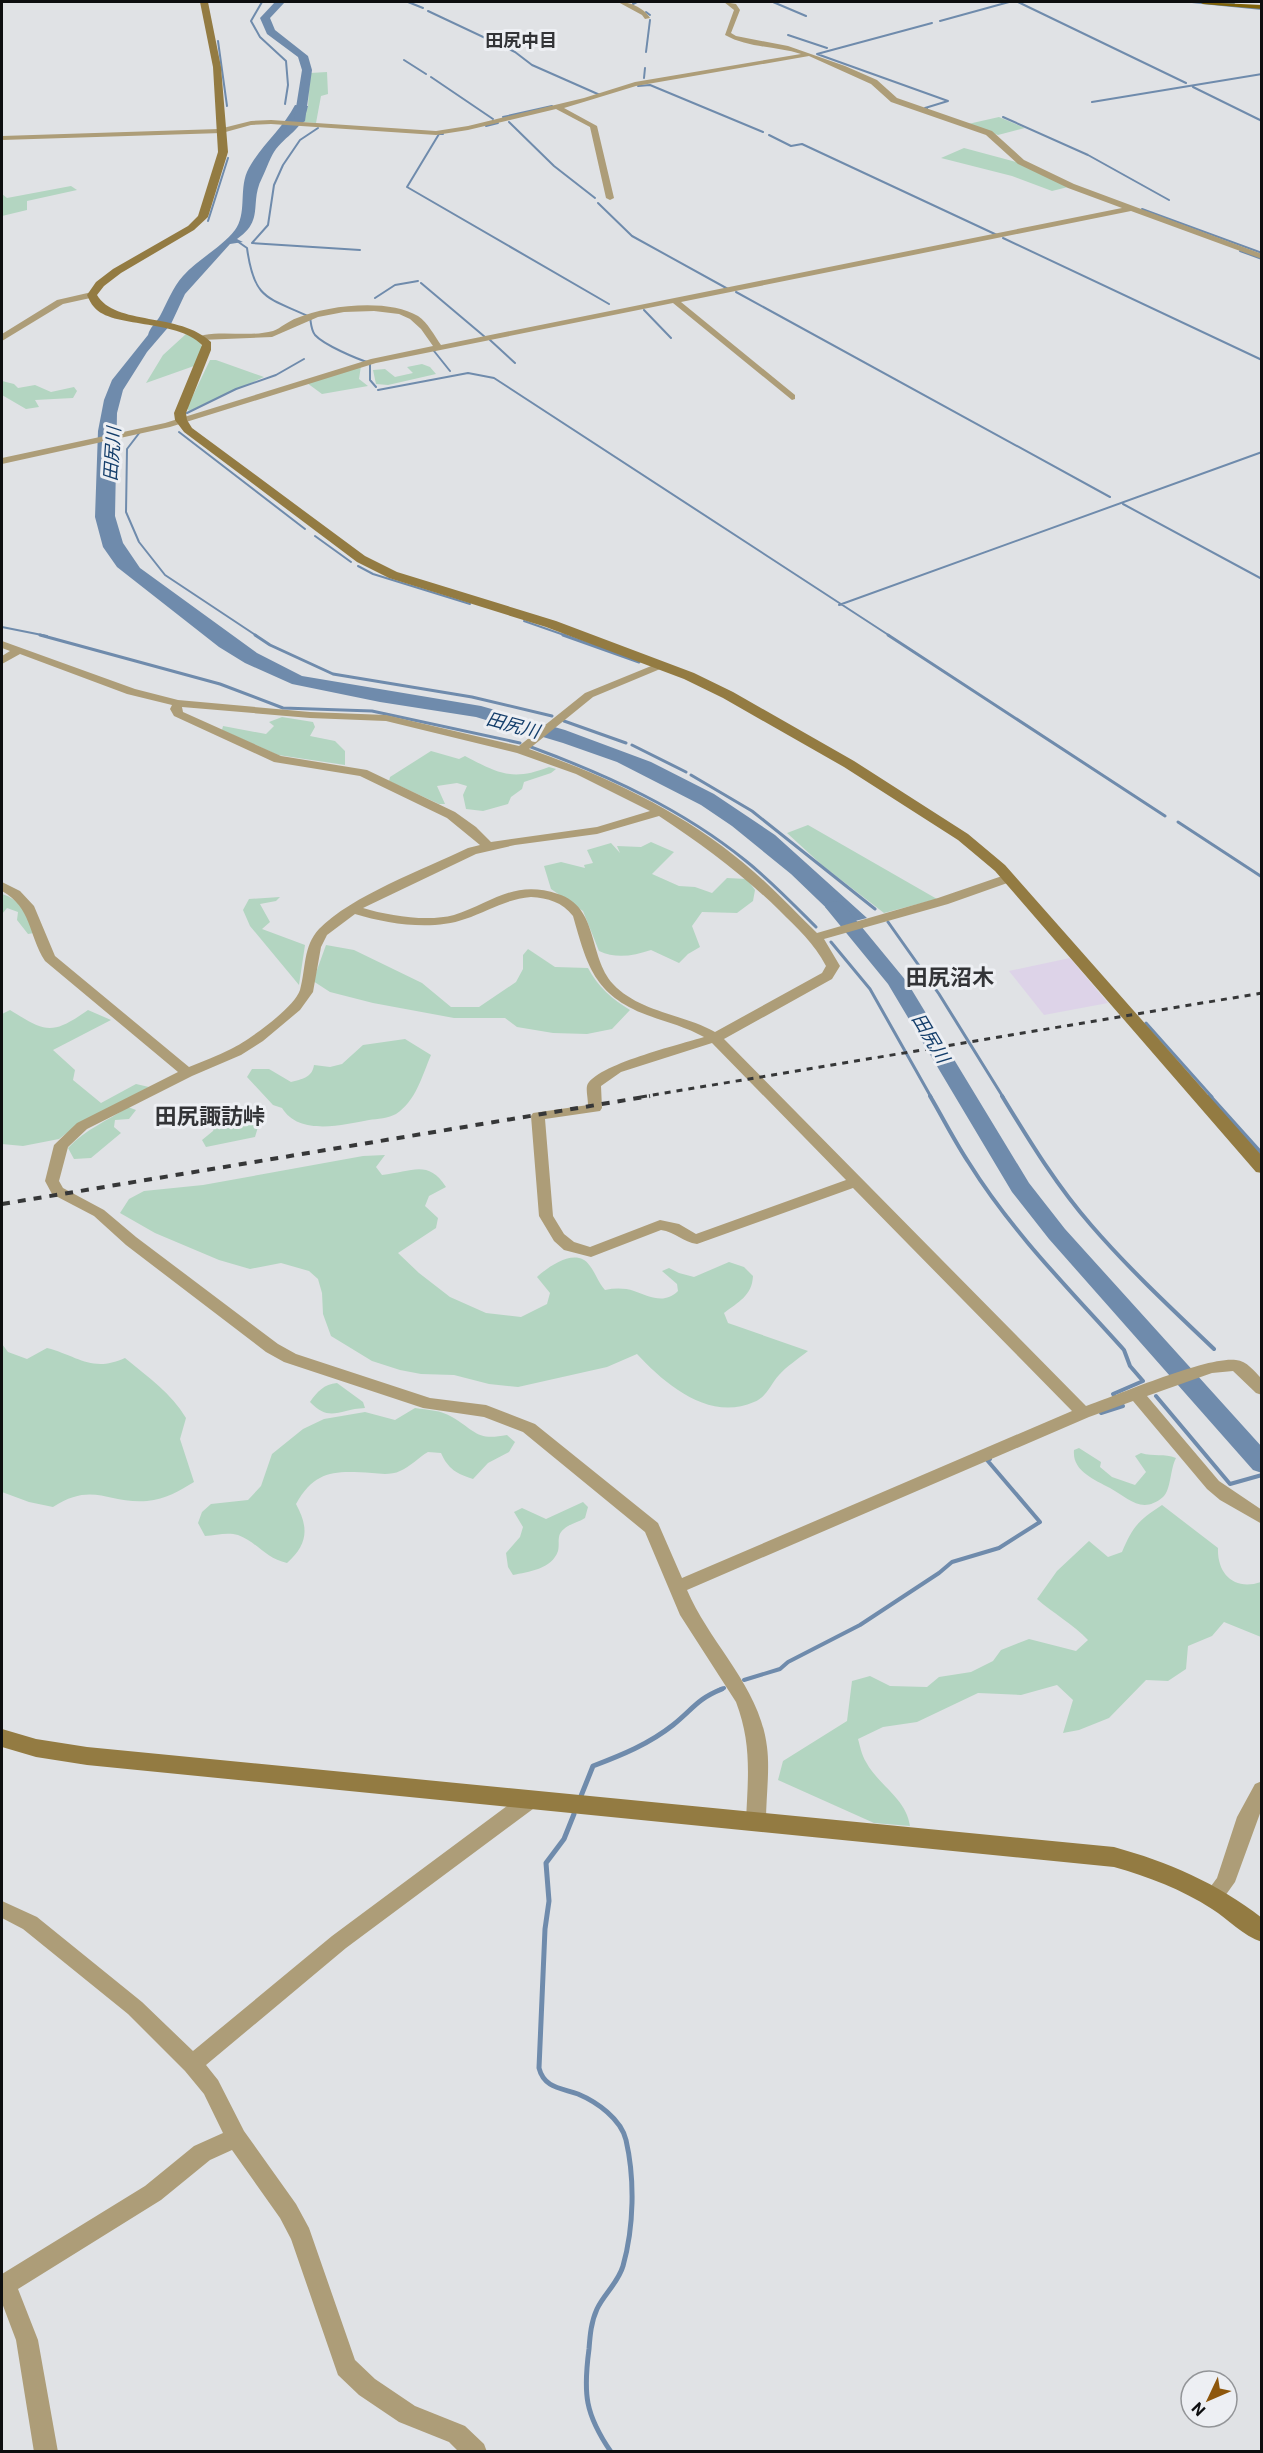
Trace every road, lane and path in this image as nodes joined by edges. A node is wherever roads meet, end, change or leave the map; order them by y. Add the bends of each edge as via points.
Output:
1 (204, 2) edge
2 (621, 2) edge
3 (727, 2) edge
4 (1203, 2) edge
5 (1262, 7) edge
6 (647, 18) dead end
7 (806, 55) junction
8 (557, 107) junction
9 (222, 131) junction
10 (2, 138) edge
11 (610, 198) dead end
12 (1132, 208) junction
13 (1262, 257) edge
14 (92, 295) junction
15 (676, 302) junction
16 (2, 338) edge
17 (204, 338) junction
18 (439, 349) junction
19 (792, 397) dead end
20 (181, 420) junction
21 (2, 461) edge
22 (2, 644) edge
23 (19, 651) junction
24 (2, 661) edge
25 (661, 665) junction
26 (178, 703) junction
27 (521, 750) junction
28 (661, 812) junction
29 (488, 846) junction
30 (1009, 878) junction
31 (2, 886) edge
32 (353, 909) junction
33 (814, 938) junction
34 (715, 1038) junction
35 (187, 1073) junction
36 (1262, 1168) edge
37 (857, 1181) junction
38 (1262, 1389) edge
39 (1137, 1395) junction
40 (1083, 1413) junction
41 (1262, 1518) edge
42 (678, 1587) junction
43 (2, 1738) edge
44 (1262, 1789) edge
45 (530, 1800) junction
46 (756, 1821) junction
47 (1213, 1897) junction
48 (2, 1909) edge
49 (1262, 1932) edge
50 (192, 2064) junction
51 (236, 2138) junction
52 (2, 2285) edge
53 (46, 2451) edge
54 (476, 2451) edge

1 - 9 street via 217,67
2 - 6 street
3 - 7 street via 737,10 728,35 737,40 784,46
4 - 5 main road
7 - 8 street via 634,84
7 - 12 street via 876,83 894,100 989,133 1022,162 1071,186
8 - 9 street via 436,133 259,122
8 - 11 street via 593,126
9 - 10 street
9 - 14 street via 223,152 203,217 117,271
12 - 13 street
12 - 15 street
14 - 16 street via 60,302
14 - 17 street via 99,307 110,313 182,329
15 - 18 street
15 - 19 street
17 - 18 street via 271,334 309,317 356,309 413,317
17 - 20 street via 206,350 180,413
18 - 20 street via 362,364
20 - 21 street
20 - 25 street via 196,437 374,567 551,624
22 - 23 street
23 - 24 street
23 - 26 street via 131,692
25 - 27 street via 590,695
25 - 30 street via 728,695 849,764 963,837
26 - 27 street via 386,718
26 - 29 street via 178,714 278,759 351,770 382,782 451,815
27 - 28 street via 580,771
28 - 29 street via 588,832
28 - 33 street via 750,874
29 - 32 street
30 - 33 street
30 - 36 street
31 - 35 street via 24,899 36,918 41,944 50,958
32 - 34 street via 373,916 439,921 460,917 508,896 549,895 573,906 598,974 612,989 638,1007 701,1028
32 - 35 street via 322,933 314,947 306,992 295,1007 258,1038
33 - 34 street via 832,966 827,976
34 - 37 street
34 - 37 street via 606,1074 594,1086 596,1108 538,1116 546,1216 559,1237 569,1246 591,1252 660,1226 674,1227 697,1239
35 - 42 street via 75,1132 61,1145 52,1181 57,1191 99,1213 290,1358 429,1404 486,1411 529,1428 652,1528
37 - 40 street
38 - 39 street via 1235,1365 1210,1368
39 - 40 street
39 - 41 street via 1213,1485
40 - 42 street
42 - 46 street via 689,1615 744,1699 751,1717 758,1747
43 - 45 street via 87,1756
44 - 47 street via 1247,1817 1225,1882
45 - 46 street
45 - 50 street via 339,1942
46 - 47 street via 1114,1857 1153,1867
47 - 49 street
48 - 50 street via 30,1923 71,1955 135,2008
50 - 51 street via 211,2087
51 - 52 street via 202,2153 153,2193
51 - 54 street via 301,2235 346,2367 367,2387 407,2414 457,2434
52 - 53 street via 16,2306 26,2335

